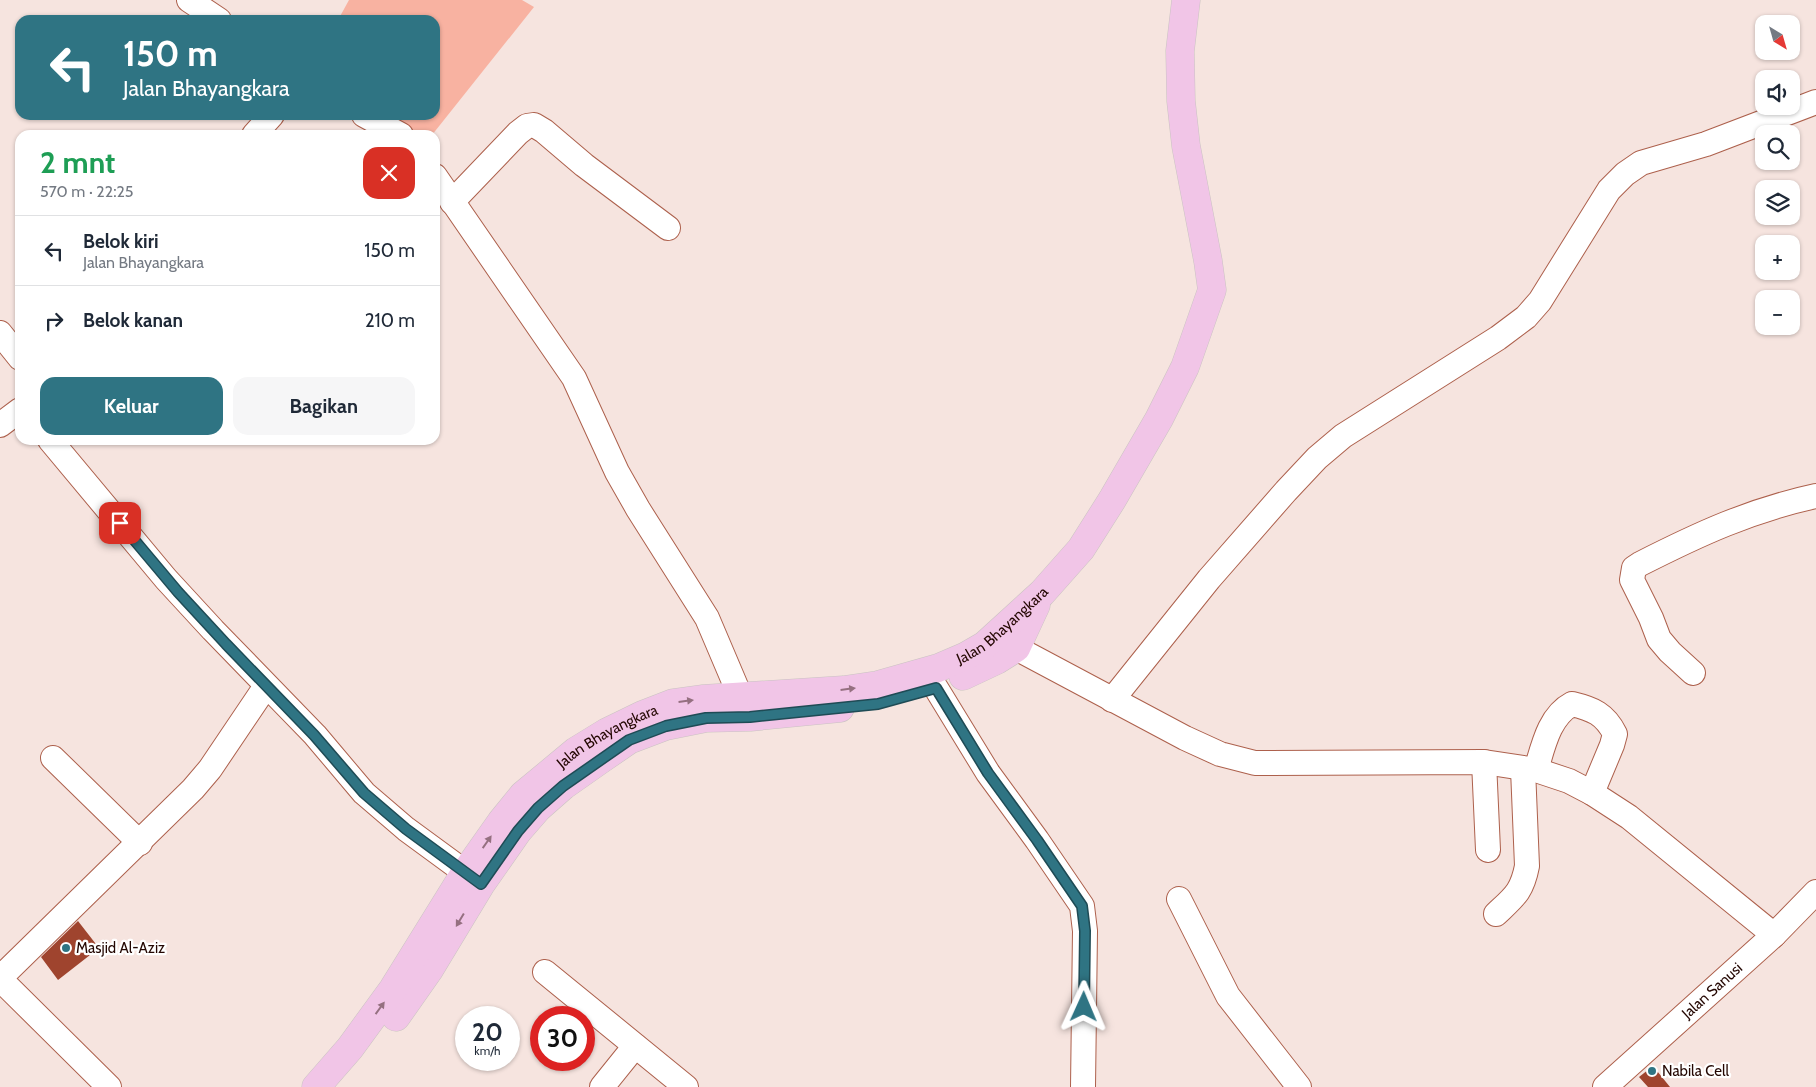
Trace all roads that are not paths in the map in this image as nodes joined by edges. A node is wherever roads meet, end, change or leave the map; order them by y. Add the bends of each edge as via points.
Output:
1 (189, 0) edge
2 (1186, 0) edge
3 (212, 15) edge
4 (1816, 102) edge
5 (268, 120) edge
6 (373, 120) edge
7 (258, 130) edge
8 (392, 130) edge
9 (441, 189) edge
10 (668, 228) dead end
11 (0, 333) edge
12 (15, 352) edge
13 (15, 414) edge
14 (0, 425) edge
15 (54, 445) edge
16 (1816, 496) edge
17 (1007, 641) junction
18 (1693, 673) dead end
19 (266, 686) junction
20 (936, 688) junction
21 (741, 698) junction
22 (1112, 700) junction
23 (53, 758) dead end
24 (1484, 762) junction
25 (1530, 770) junction
26 (1592, 793) junction
27 (140, 843) junction
28 (1488, 850) dead end
29 (473, 878) junction
30 (1816, 892) edge
31 (1180, 899) dead end
32 (1496, 914) dead end
33 (1774, 935) junction
34 (545, 972) dead end
35 (0, 979) edge
36 (635, 1046) junction
37 (109, 1087) edge
38 (316, 1087) edge
39 (337, 1087) edge
40 (602, 1087) edge
41 (686, 1087) edge
42 (1083, 1087) edge
43 (1299, 1087) edge
44 (1605, 1087) edge

1 - 3 street
2 - 17 main road, Jalan Bhayangkara via 1180,51 1181,101 1212,290 1184,367 1159,419 1112,500 1081,549 1042,593
4 - 22 street via 1706,144 1641,163 1625,174 1609,190 1526,318 1343,436 1318,458 1209,579
5 - 7 street
6 - 8 street
9 - 10 street via 527,126 534,125
9 - 21 street via 570,371 617,472 707,618
11 - 12 street
13 - 14 street
15 - 19 street via 166,579
16 - 18 street via 1738,518 1680,543 1634,568 1632,580 1659,639
17 - 20 main road, Jalan Bhayangkara via 997,660
21 -> 17 main road, Jalan Bhayangkara via 878,685 948,664 985,645
17 - 22 street
19 - 27 street via 210,769
19 - 29 street via 364,793
20 - 29 main road, Jalan Bhayangkara via 878,704 750,717 706,718 666,726 629,740 563,786 538,808
20 - 42 street via 988,773 1082,906 1085,931
29 -> 21 main road, Jalan Bhayangkara via 501,822 523,795 576,751 607,732 673,703
22 - 24 street via 1220,754 1255,763
23 - 27 street
24 - 25 street
24 - 28 street
25 - 26 street via 1569,781
25 - 26 street via 1557,715 1572,704 1591,708 1609,721 1615,734
25 - 32 street via 1524,882
26 - 33 street via 1629,817
27 - 35 street
38 -> 29 main road, Jalan Bhayangkara via 350,1048
29 -> 39 main road, Jalan Bhayangkara via 424,977 394,1020
30 - 33 street, Jalan Sanusi
31 - 43 street via 1228,996
33 - 44 street, Jalan Sanusi
34 - 36 street
35 - 37 street
36 - 40 street
36 - 41 street

